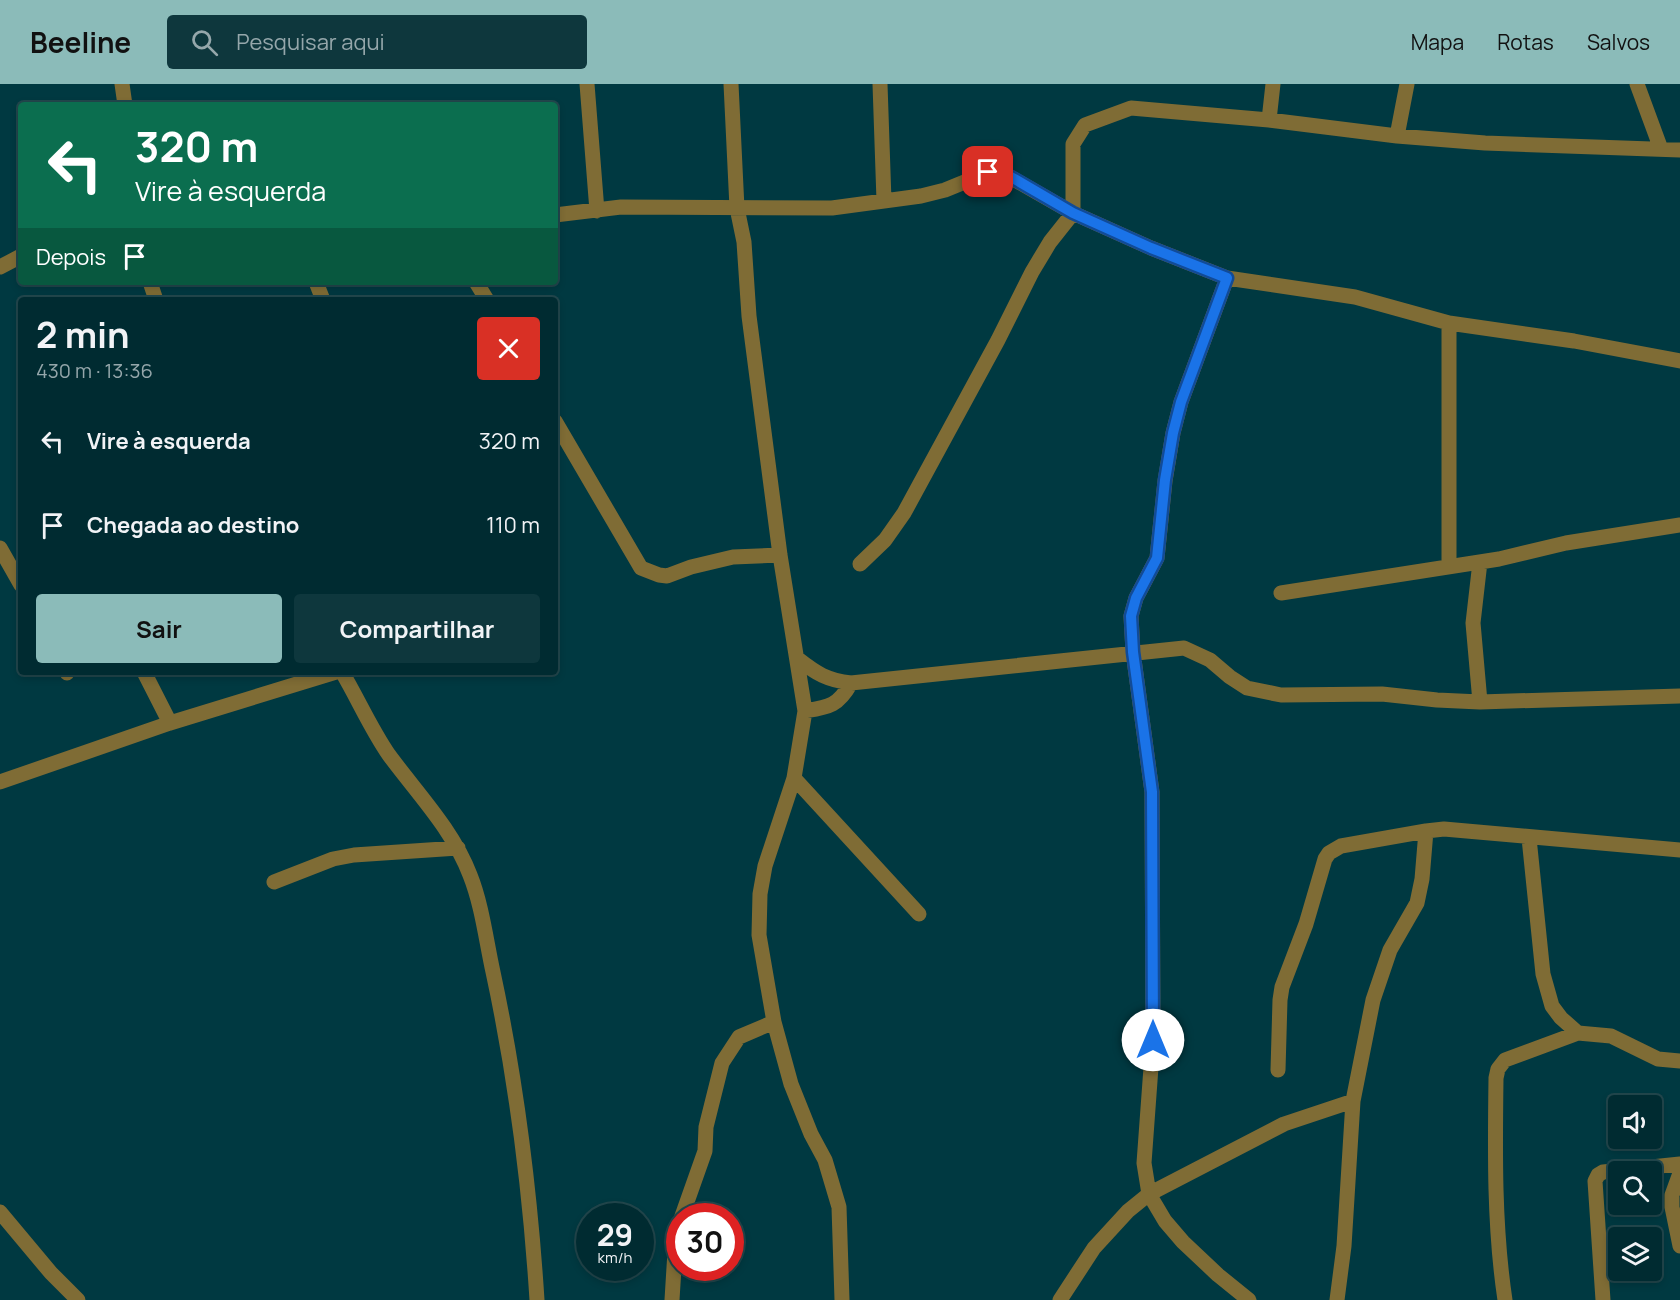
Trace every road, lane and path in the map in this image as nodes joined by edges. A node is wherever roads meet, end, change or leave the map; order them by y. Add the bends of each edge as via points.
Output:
1 (122, 84) edge
2 (587, 84) edge
3 (731, 84) edge
4 (880, 84) edge
5 (1273, 84) edge
6 (1407, 84) edge
7 (1637, 84) edge
8 (124, 102) edge
9 (1269, 120) junction
10 (1397, 136) junction
11 (1661, 149) junction
12 (1680, 150) edge
13 (884, 201) junction
14 (737, 208) junction
15 (597, 211) junction
16 (1073, 213) junction
17 (558, 215) edge
18 (18, 258) edge
19 (0, 267) edge
20 (1227, 278) junction
21 (1449, 323) junction
22 (1680, 361) edge
23 (558, 426) edge
24 (1680, 525) edge
25 (1, 552) edge
26 (18, 553) edge
27 (780, 555) junction
28 (1480, 562) junction
29 (860, 564) dead end
30 (1449, 566) junction
31 (18, 580) edge
32 (1281, 593) dead end
33 (1133, 652) junction
34 (798, 659) junction
35 (146, 675) edge
36 (326, 675) edge
37 (344, 675) edge
38 (851, 683) junction
39 (1680, 696) edge
40 (1480, 702) junction
41 (805, 711) junction
42 (170, 723) junction
43 (794, 778) junction
44 (0, 782) edge
45 (1426, 831) junction
46 (1529, 838) junction
47 (458, 848) junction
48 (1680, 850) edge
49 (274, 882) dead end
50 (919, 914) dead end
51 (774, 1022) junction
52 (1578, 1033) junction
53 (1680, 1061) edge
54 (1278, 1070) dead end
55 (1353, 1101) junction
56 (1680, 1164) edge
57 (1680, 1173) edge
58 (1149, 1194) junction
59 (687, 1203) edge
60 (0, 1212) edge
61 (1680, 1246) edge
62 (673, 1281) edge
63 (78, 1300) edge
64 (537, 1300) edge
65 (672, 1300) edge
66 (842, 1300) edge
67 (1060, 1300) edge
68 (1249, 1300) edge
69 (1337, 1300) edge
70 (1505, 1300) edge
71 (1603, 1300) edge

1 - 8 street
2 - 15 street
3 - 14 street
4 - 13 street
5 - 9 street
6 - 10 street
7 - 11 street
9 - 10 street
9 - 16 street via 1131,108 1085,125 1073,144
10 - 11 street
11 - 12 street
13 - 14 street via 832,208
13 - 16 street via 945,190 988,172 1011,177
14 - 15 street via 621,207
14 - 27 street
15 - 17 street
16 - 20 street
16 - 29 street via 1032,272 904,513 885,540
18 - 19 street
20 - 21 street via 1355,297
20 - 33 street via 1173,433 1157,558 1131,616
21 - 22 street
21 - 30 street
23 - 27 street via 641,568 667,576 733,557
24 - 28 street via 1566,543
25 - 26 street
25 - 31 street
27 - 34 street
28 - 30 street
28 - 40 street via 1473,623
30 - 32 street
33 - 38 street
33 - 40 street via 1184,648 1210,660 1247,688 1281,695 1382,694
33 - 58 street via 1152,792 1153,1040 1144,1163
34 - 38 street via 830,680
34 - 41 street
35 - 42 street
36 - 42 street
37 - 47 street via 388,753
38 - 41 street via 841,700 833,705
39 - 40 street
41 - 43 street
42 - 44 street
43 - 50 street
43 - 51 street via 765,866 760,894 759,935
45 - 46 street via 1444,829
45 - 54 street via 1341,846 1325,859 1282,987
45 - 55 street via 1417,903 1390,950 1373,1000
46 - 48 street
46 - 52 street via 1543,974 1552,1006
47 - 49 street via 354,855
47 - 64 street via 471,875 481,915 509,1055 533,1235
51 - 59 street via 739,1037 722,1063 706,1127 705,1151
51 - 66 street via 791,1084 825,1160 839,1207
52 - 53 street via 1611,1036 1658,1059
52 - 70 street via 1505,1060 1498,1069 1495,1175
55 - 58 street via 1284,1124
55 - 69 street
56 - 71 street via 1598,1175 1595,1181
57 - 61 street via 1672,1196
58 - 67 street via 1094,1248
58 - 68 street via 1183,1242
60 - 63 street
62 - 65 street

